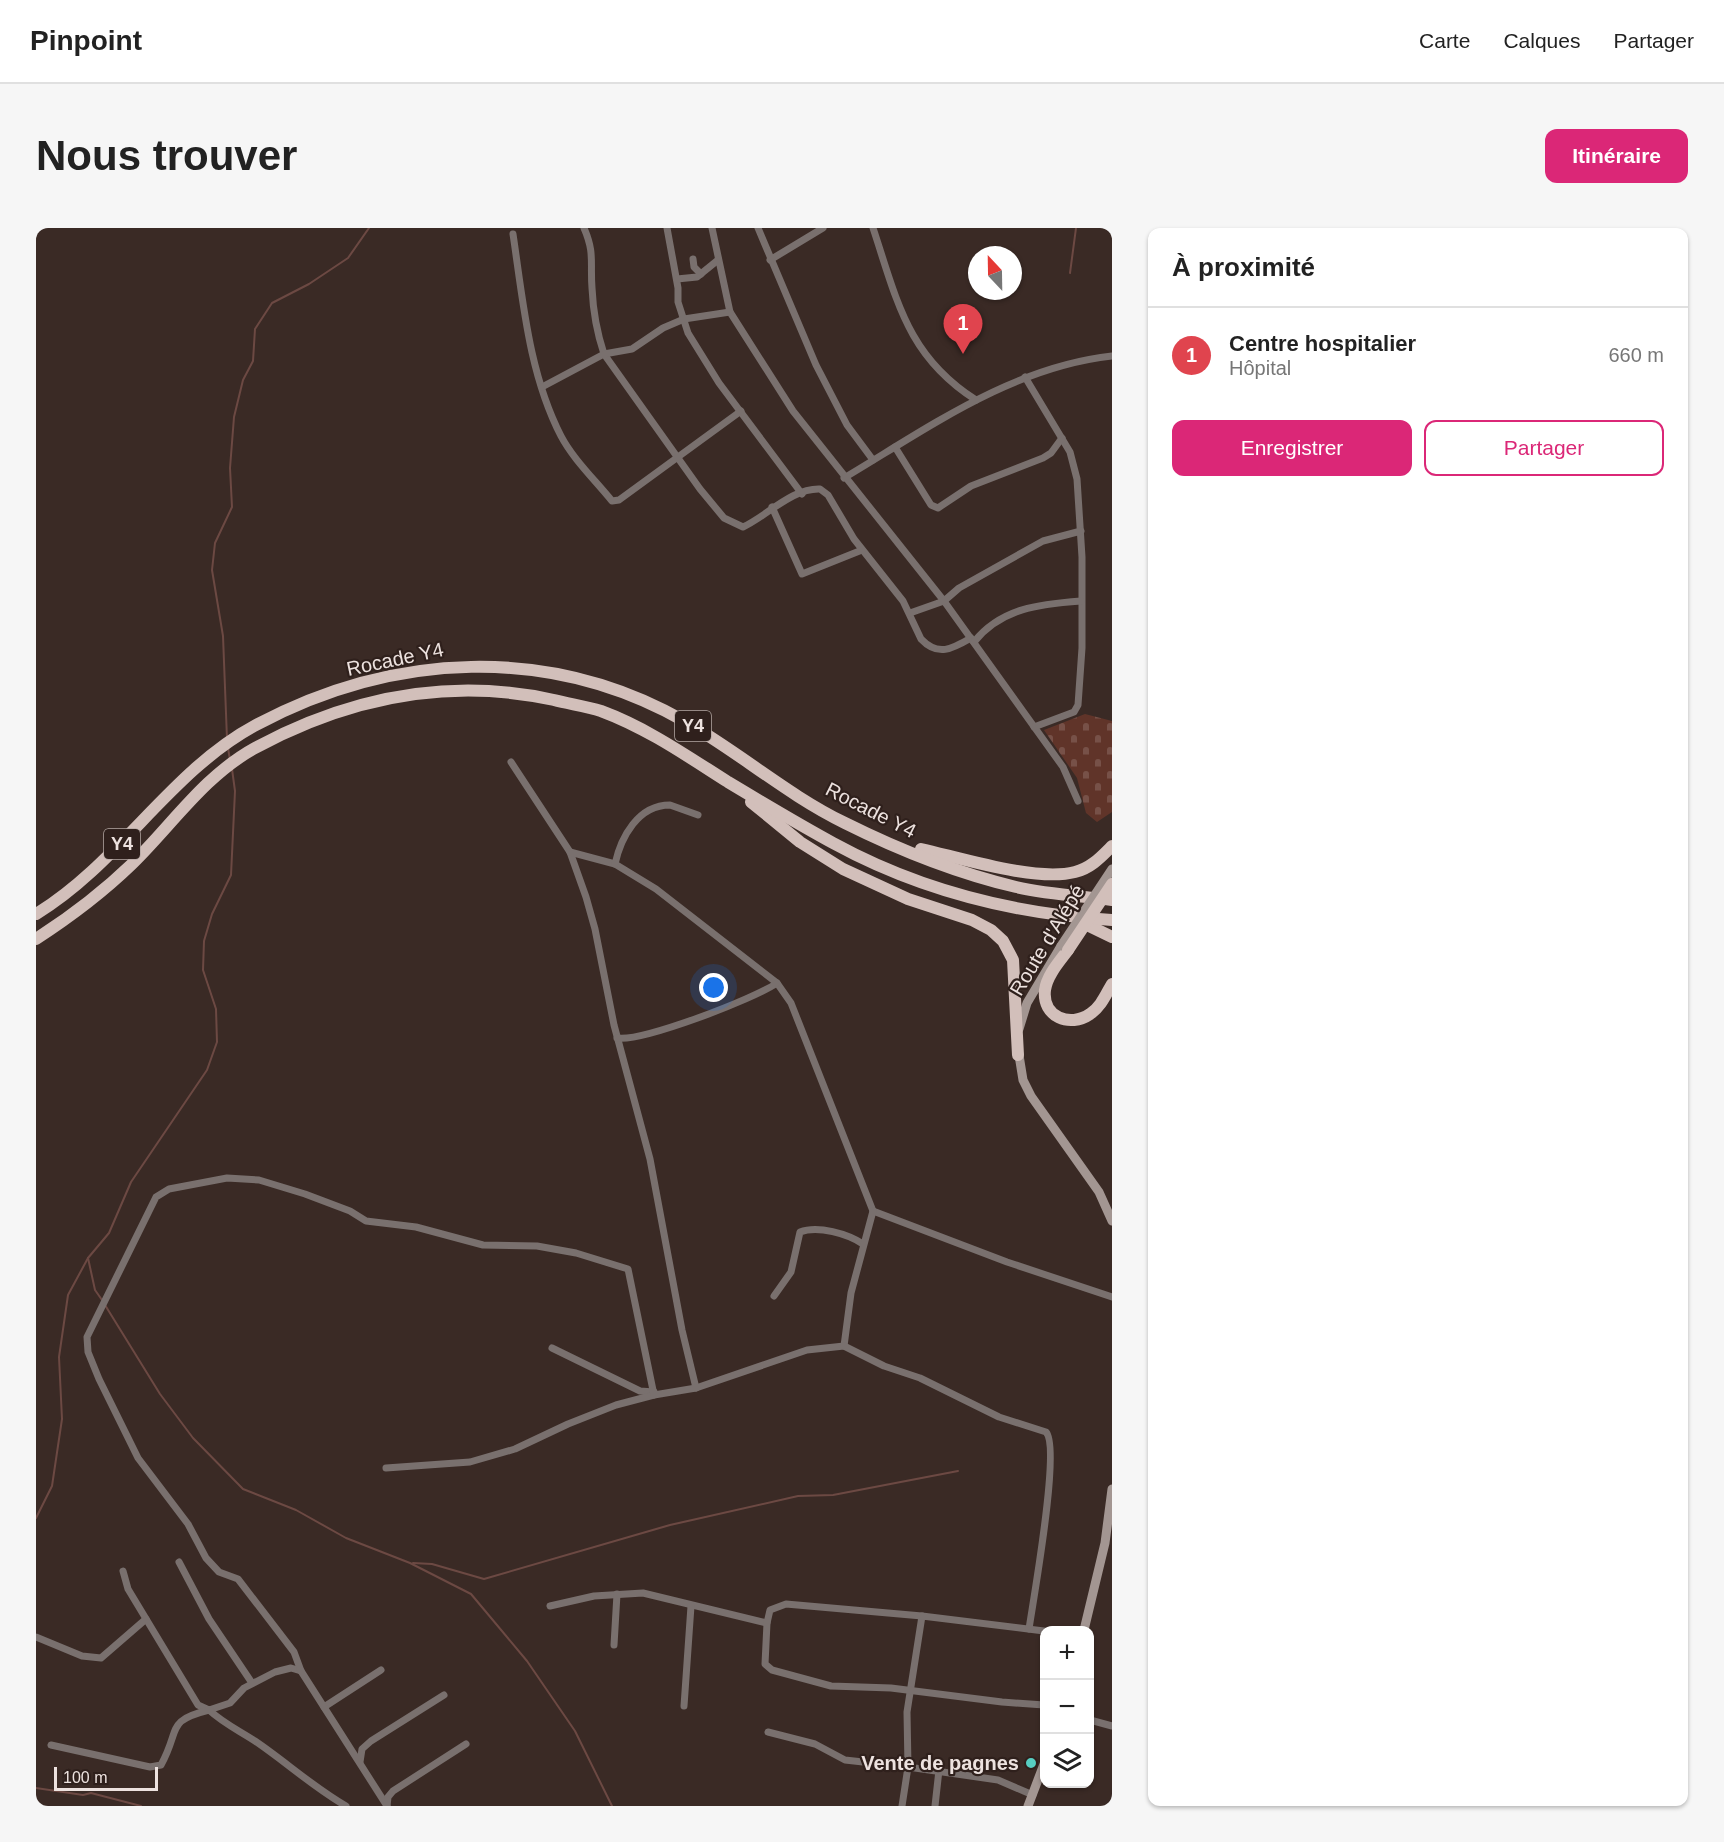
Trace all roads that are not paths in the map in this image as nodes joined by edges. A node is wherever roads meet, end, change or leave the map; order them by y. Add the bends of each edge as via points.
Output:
1 (584, 228) edge
2 (667, 228) edge
3 (712, 228) edge
4 (758, 228) edge
5 (823, 228) edge
6 (873, 228) edge
7 (513, 234) dead end
8 (693, 259) dead end
9 (718, 260) junction
10 (770, 260) junction
11 (701, 274) junction
12 (677, 279) junction
13 (730, 312) junction
14 (684, 320) junction
15 (604, 354) junction
16 (1112, 356) edge
17 (1025, 377) junction
18 (542, 387) junction
19 (976, 400) junction
20 (741, 411) junction
21 (1062, 438) junction
22 (895, 447) junction
23 (679, 459) junction
24 (873, 460) junction
25 (844, 478) junction
26 (802, 494) junction
27 (772, 507) junction
28 (1081, 531) junction
29 (862, 550) junction
30 (944, 601) junction
31 (1081, 601) junction
32 (910, 613) junction
33 (972, 640) junction
34 (1034, 727) junction
35 (511, 762) dead end
36 (728, 782) junction
37 (1078, 801) dead end
38 (698, 815) dead end
39 (884, 842) junction
40 (1112, 846) edge
41 (570, 852) junction
42 (615, 864) junction
43 (1112, 869) edge
44 (1112, 883) edge
45 (1069, 894) junction
46 (1112, 900) edge
47 (36, 914) edge
48 (1069, 917) junction
49 (1112, 920) edge
50 (1112, 937) edge
51 (36, 939) edge
52 (1065, 948) junction
53 (1039, 980) junction
54 (777, 983) junction
55 (1112, 984) edge
56 (1112, 999) edge
57 (617, 1038) junction
58 (1018, 1055) junction
59 (873, 1211) junction
60 (1112, 1221) edge
61 (863, 1244) junction
62 (774, 1296) dead end
63 (1112, 1297) edge
64 (844, 1346) junction
65 (552, 1348) dead end
66 (696, 1388) junction
67 (654, 1394) junction
68 (386, 1468) dead end
69 (1112, 1489) edge
70 (179, 1562) dead end
71 (123, 1571) dead end
72 (617, 1594) junction
73 (550, 1606) dead end
74 (691, 1606) junction
75 (922, 1616) junction
76 (146, 1619) junction
77 (767, 1623) junction
78 (1085, 1626) edge
79 (1029, 1629) junction
80 (1040, 1630) edge
81 (36, 1637) edge
82 (614, 1645) dead end
83 (381, 1670) dead end
84 (301, 1671) junction
85 (252, 1683) junction
86 (911, 1692) junction
87 (444, 1695) dead end
88 (1040, 1705) edge
89 (684, 1706) dead end
90 (324, 1707) junction
91 (208, 1710) junction
92 (1094, 1721) edge
93 (1112, 1726) edge
94 (768, 1732) dead end
95 (466, 1744) dead end
96 (51, 1745) dead end
97 (360, 1762) junction
98 (909, 1767) junction
99 (939, 1770) junction
100 (1040, 1775) edge
101 (1033, 1795) junction
102 (346, 1806) edge
103 (387, 1806) edge
104 (902, 1806) edge
105 (935, 1806) edge
106 (1028, 1806) edge

1 - 15 street via 593,248 592,291
2 - 12 street
3 - 9 street
4 - 10 street
5 - 10 street
6 - 19 street via 915,341 949,380
7 - 18 street via 527,327
8 - 11 street
9 - 11 street
9 - 13 street
10 - 24 street via 821,375 847,425
11 - 12 street
12 - 14 street
13 - 14 street
13 - 25 street via 793,411
14 - 15 street via 663,328 632,349
14 - 20 street via 703,360
15 - 18 street
15 - 23 street
16 - 17 street via 1063,364
17 - 19 street
17 - 21 street
18 - 23 street via 561,437 612,501
19 - 22 street
20 - 23 street
20 - 26 street
21 - 22 street via 1043,458 963,490 938,508 931,506
21 - 28 street via 1074,466
22 - 24 street
23 - 27 street via 717,510 739,526 746,526
24 - 25 street
25 - 30 street
26 - 27 street
26 - 29 street via 818,488 824,491
27 - 29 street via 802,574
28 - 30 street via 1023,551 958,588
28 - 31 street
29 - 32 street
30 - 32 street
30 - 33 street
31 - 33 street via 1018,610 995,621
31 - 34 street via 1077,709
32 - 33 street via 921,639 933,650 942,651
33 - 34 street
34 - 37 street via 1063,767
35 - 41 street
36 - 48 highway, Rocade Y4 / Y4 via 835,844 898,874 959,895
36 - 51 highway, Rocade Y4 / Y4 via 669,743 600,710 479,689 428,691 381,699 325,716 253,750 200,791 133,864
36 - 58 highway via 800,842 843,869 908,899 972,920 1003,941 1013,960
38 - 42 street via 664,805 641,816 622,840
39 - 40 highway via 1053,875 1076,872 1095,863
39 - 45 highway, Rocade Y4 / Y4 via 968,874 1018,887
39 - 47 highway, Rocade Y4 / Y4 via 841,822 684,721 609,687 539,669 478,665 424,669 319,696 254,726 200,764 119,848
41 - 42 street
41 - 57 street via 595,928
42 - 54 street via 657,889
43 - 52 main road, Route d'Alépé, bridge
44 - 45 highway
44 - 52 highway, bridge
45 - 46 highway, Rocade Y4 / Y4
48 - 49 highway, Rocade Y4 / Y4
48 - 50 highway
52 - 53 main road, Route d'Alépé
52 - 55 highway via 1045,990 1054,1016 1065,1021 1089,1016
53 - 56 highway via 1037,994 1043,1013 1063,1028 1090,1024
53 - 58 main road, Route d'Alépé via 1020,1026
54 - 57 street via 747,999 662,1029 629,1039
54 - 59 street via 791,1003
57 - 66 street via 651,1159
58 - 60 main road, Route d'Alépé via 1023,1080 1032,1096 1099,1192
59 - 61 street
59 - 63 street
61 - 62 street via 836,1233 808,1229 800,1232 791,1272
61 - 64 street
64 - 66 street via 807,1350
64 - 79 street via 999,1418 1049,1435 1051,1457 1041,1555
65 - 67 street via 640,1391
66 - 67 street
67 - 68 street via 615,1405 515,1449 470,1462
67 - 84 street via 628,1269 614,1263 537,1246 483,1245 416,1227 366,1221 341,1208 259,1180 227,1178 169,1189 156,1197 87,1337 88,1352 138,1458 188,1524 206,1558 219,1572 238,1579 294,1652
69 - 78 main road via 1105,1543
70 - 85 street via 209,1619
71 - 76 street via 128,1589
72 - 73 street
72 - 74 street via 643,1593
72 - 82 street
74 - 77 street
74 - 89 street
75 - 77 street via 786,1604 771,1610
75 - 79 street
75 - 86 street
76 - 81 street via 101,1658 82,1656
76 - 91 street via 189,1694
77 - 86 street via 765,1664 772,1670 831,1686
79 - 80 street
83 - 90 street
84 - 85 street via 291,1668
84 - 90 street
85 - 91 street via 230,1703
86 - 88 street
86 - 98 street via 907,1726
87 - 97 street via 370,1741 362,1749
90 - 97 street
91 - 96 street via 187,1715 177,1723 161,1765 150,1767
91 - 102 street
92 - 93 street
94 - 98 street via 801,1739 845,1760
95 - 103 street via 393,1791
97 - 103 street
98 - 99 street
98 - 104 street
99 - 101 street via 998,1780
99 - 105 street
100 - 101 main road
101 - 106 main road

